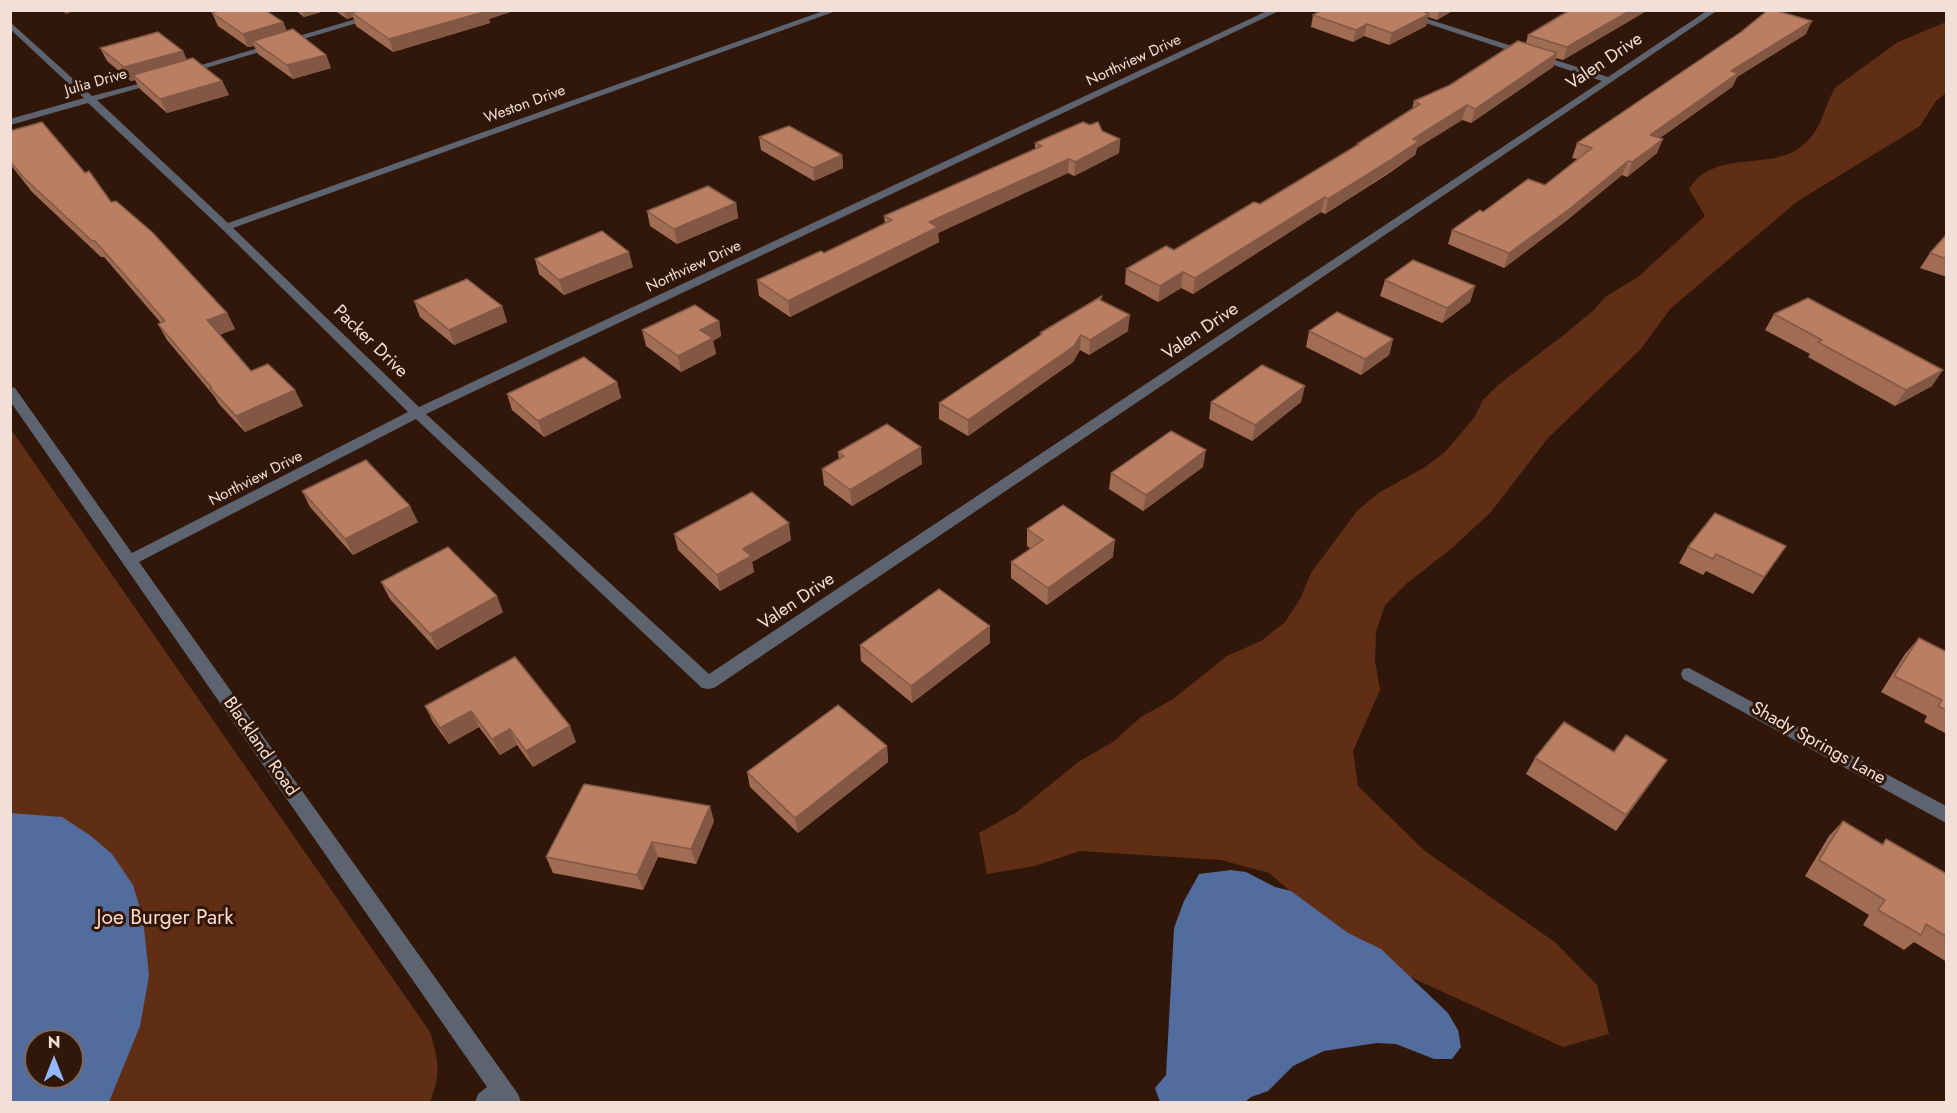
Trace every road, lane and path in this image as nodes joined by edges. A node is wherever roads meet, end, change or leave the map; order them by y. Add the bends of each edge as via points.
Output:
1 (397, 10) edge
2 (835, 10) edge
3 (1277, 10) edge
4 (1389, 10) edge
5 (1714, 10) edge
6 (10, 24) edge
7 (181, 73) edge
8 (170, 76) edge
9 (1610, 80) junction
10 (90, 99) junction
11 (10, 122) edge
12 (226, 227) junction
13 (10, 391) edge
14 (417, 413) junction
15 (129, 561) junction
16 (1689, 674) dead end
17 (708, 683) joint
18 (1947, 814) edge
19 (499, 1098) edge

1 - 7 street
2 - 12 street, Weston Drive
3 - 14 street, Northview Drive
4 - 9 street
5 - 9 street, Valen Drive
6 - 10 street, Packer Drive
8 - 10 street, Julia Drive
9 - 17 street, Valen Drive
10 - 11 street, Julia Drive
10 - 12 street, Packer Drive
12 - 14 street, Packer Drive
13 - 15 street, Blackland Road
14 - 15 street, Northview Drive
14 - 17 street, Packer Drive
15 - 19 street, Blackland Road
16 - 18 street, Shady Springs Lane

